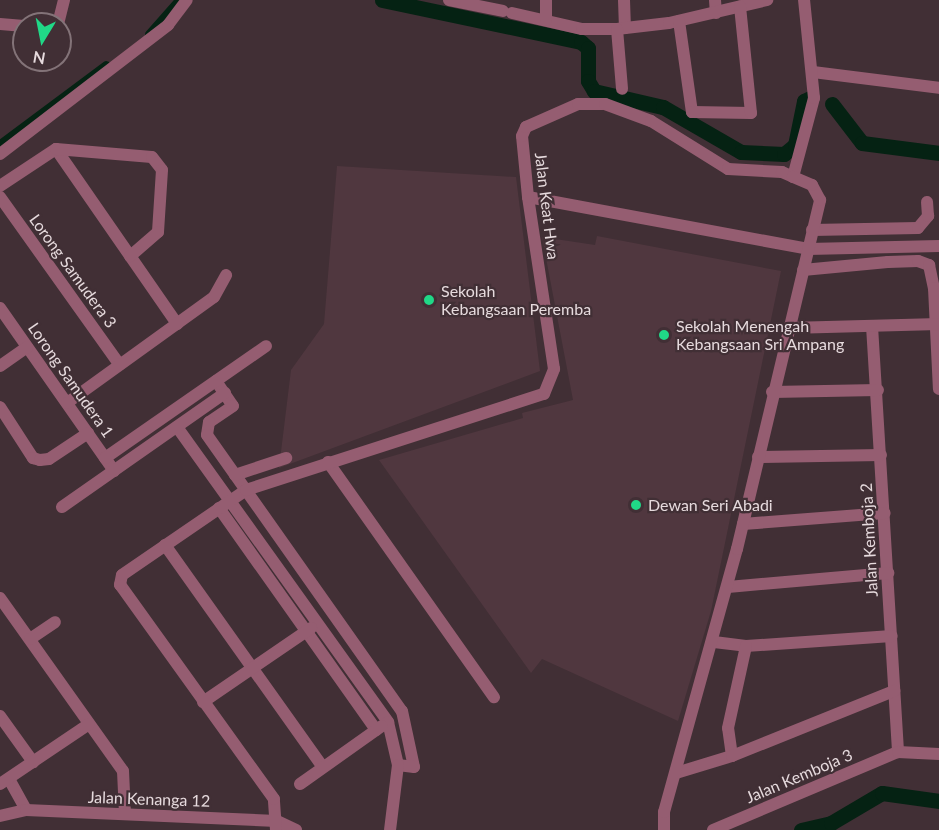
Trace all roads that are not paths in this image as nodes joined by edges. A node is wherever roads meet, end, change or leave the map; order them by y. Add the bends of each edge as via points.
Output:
1 (187, 0) edge
2 (449, 0) edge
3 (546, 0) edge
4 (624, 0) edge
5 (767, 0) edge
6 (804, 0) edge
7 (474, 3) edge
8 (716, 6) edge
9 (740, 8) junction
10 (546, 20) junction
11 (679, 21) junction
12 (621, 29) junction
13 (821, 74) junction
14 (939, 88) edge
15 (622, 89) dead end
16 (56, 149) junction
17 (0, 154) edge
18 (793, 177) junction
19 (0, 186) edge
20 (0, 197) edge
21 (528, 197) junction
22 (927, 202) dead end
23 (918, 228) junction
24 (812, 230) junction
25 (875, 231) junction
26 (917, 245) junction
27 (939, 246) edge
28 (875, 247) junction
29 (807, 249) junction
30 (130, 256) junction
31 (803, 270) junction
32 (226, 275) dead end
33 (0, 308) edge
34 (177, 324) junction
35 (937, 324) edge
36 (872, 326) junction
37 (789, 328) junction
38 (266, 346) dead end
39 (27, 347) junction
40 (120, 365) junction
41 (0, 366) edge
42 (216, 381) junction
43 (939, 389) edge
44 (878, 390) junction
45 (772, 392) junction
46 (225, 393) junction
47 (67, 403) junction
48 (0, 407) edge
49 (177, 427) junction
50 (88, 433) junction
51 (881, 455) junction
52 (758, 457) junction
53 (105, 458) junction
54 (286, 458) dead end
55 (328, 462) junction
56 (114, 471) junction
57 (235, 475) junction
58 (246, 490) junction
59 (230, 500) junction
60 (62, 507) dead end
61 (219, 508) junction
62 (885, 513) junction
63 (743, 524) junction
64 (165, 546) junction
65 (888, 573) junction
66 (728, 587) junction
67 (0, 598) edge
68 (332, 613) junction
69 (55, 622) dead end
70 (318, 622) junction
71 (306, 631) junction
72 (892, 636) junction
73 (30, 639) junction
74 (714, 642) junction
75 (746, 646) junction
76 (252, 668) junction
77 (894, 691) junction
78 (494, 697) dead end
79 (203, 702) junction
80 (0, 716) edge
81 (388, 722) junction
82 (89, 723) junction
83 (376, 730) junction
84 (898, 752) junction
85 (939, 754) edge
86 (732, 756) junction
87 (33, 762) junction
88 (939, 762) edge
89 (398, 765) junction
90 (324, 767) junction
91 (676, 773) junction
92 (4, 782) edge
93 (300, 784) dead end
94 (26, 810) junction
95 (125, 814) junction
96 (0, 816) edge
97 (277, 825) edge
98 (295, 830) edge
99 (390, 830) edge
100 (663, 830) edge
101 (713, 830) edge

1 - 17 street via 168,25
2 - 7 street
3 - 10 street
4 - 12 street
5 - 9 street
6 - 13 street
7 - 10 street
8 - 9 street
8 - 11 street
9 - 11 street via 751,113 698,115 689,107
10 - 12 street via 582,29
11 - 12 street
12 - 15 street
13 - 14 street
13 - 18 street
16 - 19 street
16 - 30 street
16 - 30 street via 146,154 160,163 158,232
18 - 21 street, Jalan Keat Hwa via 783,172 728,169 651,121 591,102 532,121 526,127 522,136
18 - 24 street via 805,180 817,191 820,200
20 - 40 street, Lorong Samudera 3
21 - 29 street
21 - 55 street, Jalan Keat Hwa via 554,369 549,387 537,398
22 - 23 street via 928,216
23 - 25 street
23 - 26 street
24 - 25 street
24 - 29 street
25 - 28 street
26 - 27 street
26 - 28 street
28 - 29 street
29 - 31 street
30 - 34 street
31 - 35 street via 888,261 924,262 932,270
31 - 37 street
32 - 34 street via 214,297
33 - 39 street, Lorong Samudera 1
34 - 40 street
35 - 36 street
35 - 43 street
36 - 37 street
36 - 44 street, Jalan Kemboja 2
37 - 45 street
38 - 42 street
39 - 41 street
39 - 47 street, Lorong Samudera 1
40 - 47 street
42 - 46 street
42 - 53 street
44 - 45 street
44 - 51 street, Jalan Kemboja 2
45 - 52 street
46 - 49 street
46 - 57 street via 233,406 206,427
47 - 50 street, Lorong Samudera 1
48 - 50 street via 33,458 49,459
49 - 56 street
49 - 59 street
50 - 53 street, Lorong Samudera 1
51 - 52 street
51 - 62 street, Jalan Kemboja 2
52 - 63 street
53 - 56 street, Lorong Samudera 1
54 - 57 street
55 - 58 street, Jalan Keat Hwa
55 - 78 street
56 - 60 street
57 - 58 street
58 - 59 street, Jalan Keat Hwa
58 - 68 street
59 - 61 street, Jalan Keat Hwa
59 - 70 street
61 - 64 street, Jalan Keat Hwa
61 - 71 street
62 - 63 street
62 - 65 street, Jalan Kemboja 2
63 - 66 street
64 - 76 street
64 - 79 street, Jalan Keat Hwa via 122,575 120,585
65 - 66 street
65 - 72 street, Jalan Kemboja 2
66 - 74 street
67 - 73 street
68 - 70 street
68 - 89 street via 407,723 414,767
69 - 73 street
70 - 71 street
70 - 81 street
71 - 76 street
71 - 83 street
72 - 75 street
72 - 77 street, Jalan Kemboja 2
73 - 82 street
74 - 75 street
74 - 91 street
75 - 86 street via 728,728
76 - 79 street
76 - 90 street
77 - 84 street, Jalan Kemboja 2
77 - 86 street
79 - 97 street, Jalan Keat Hwa via 274,799
80 - 87 street
81 - 83 street
81 - 89 street
82 - 87 street
82 - 95 street via 123,771
83 - 90 street
84 - 85 street
84 - 88 street via 915,762
84 - 101 street, Jalan Kemboja 3
86 - 91 street
87 - 92 street
89 - 99 street
90 - 93 street
91 - 100 street
92 - 94 street
94 - 95 street, Jalan Kenanga 12
94 - 96 street, Jalan Kenanga 12
95 - 97 street, Jalan Kenanga 12
97 - 98 street, Jalan Kenanga 12

